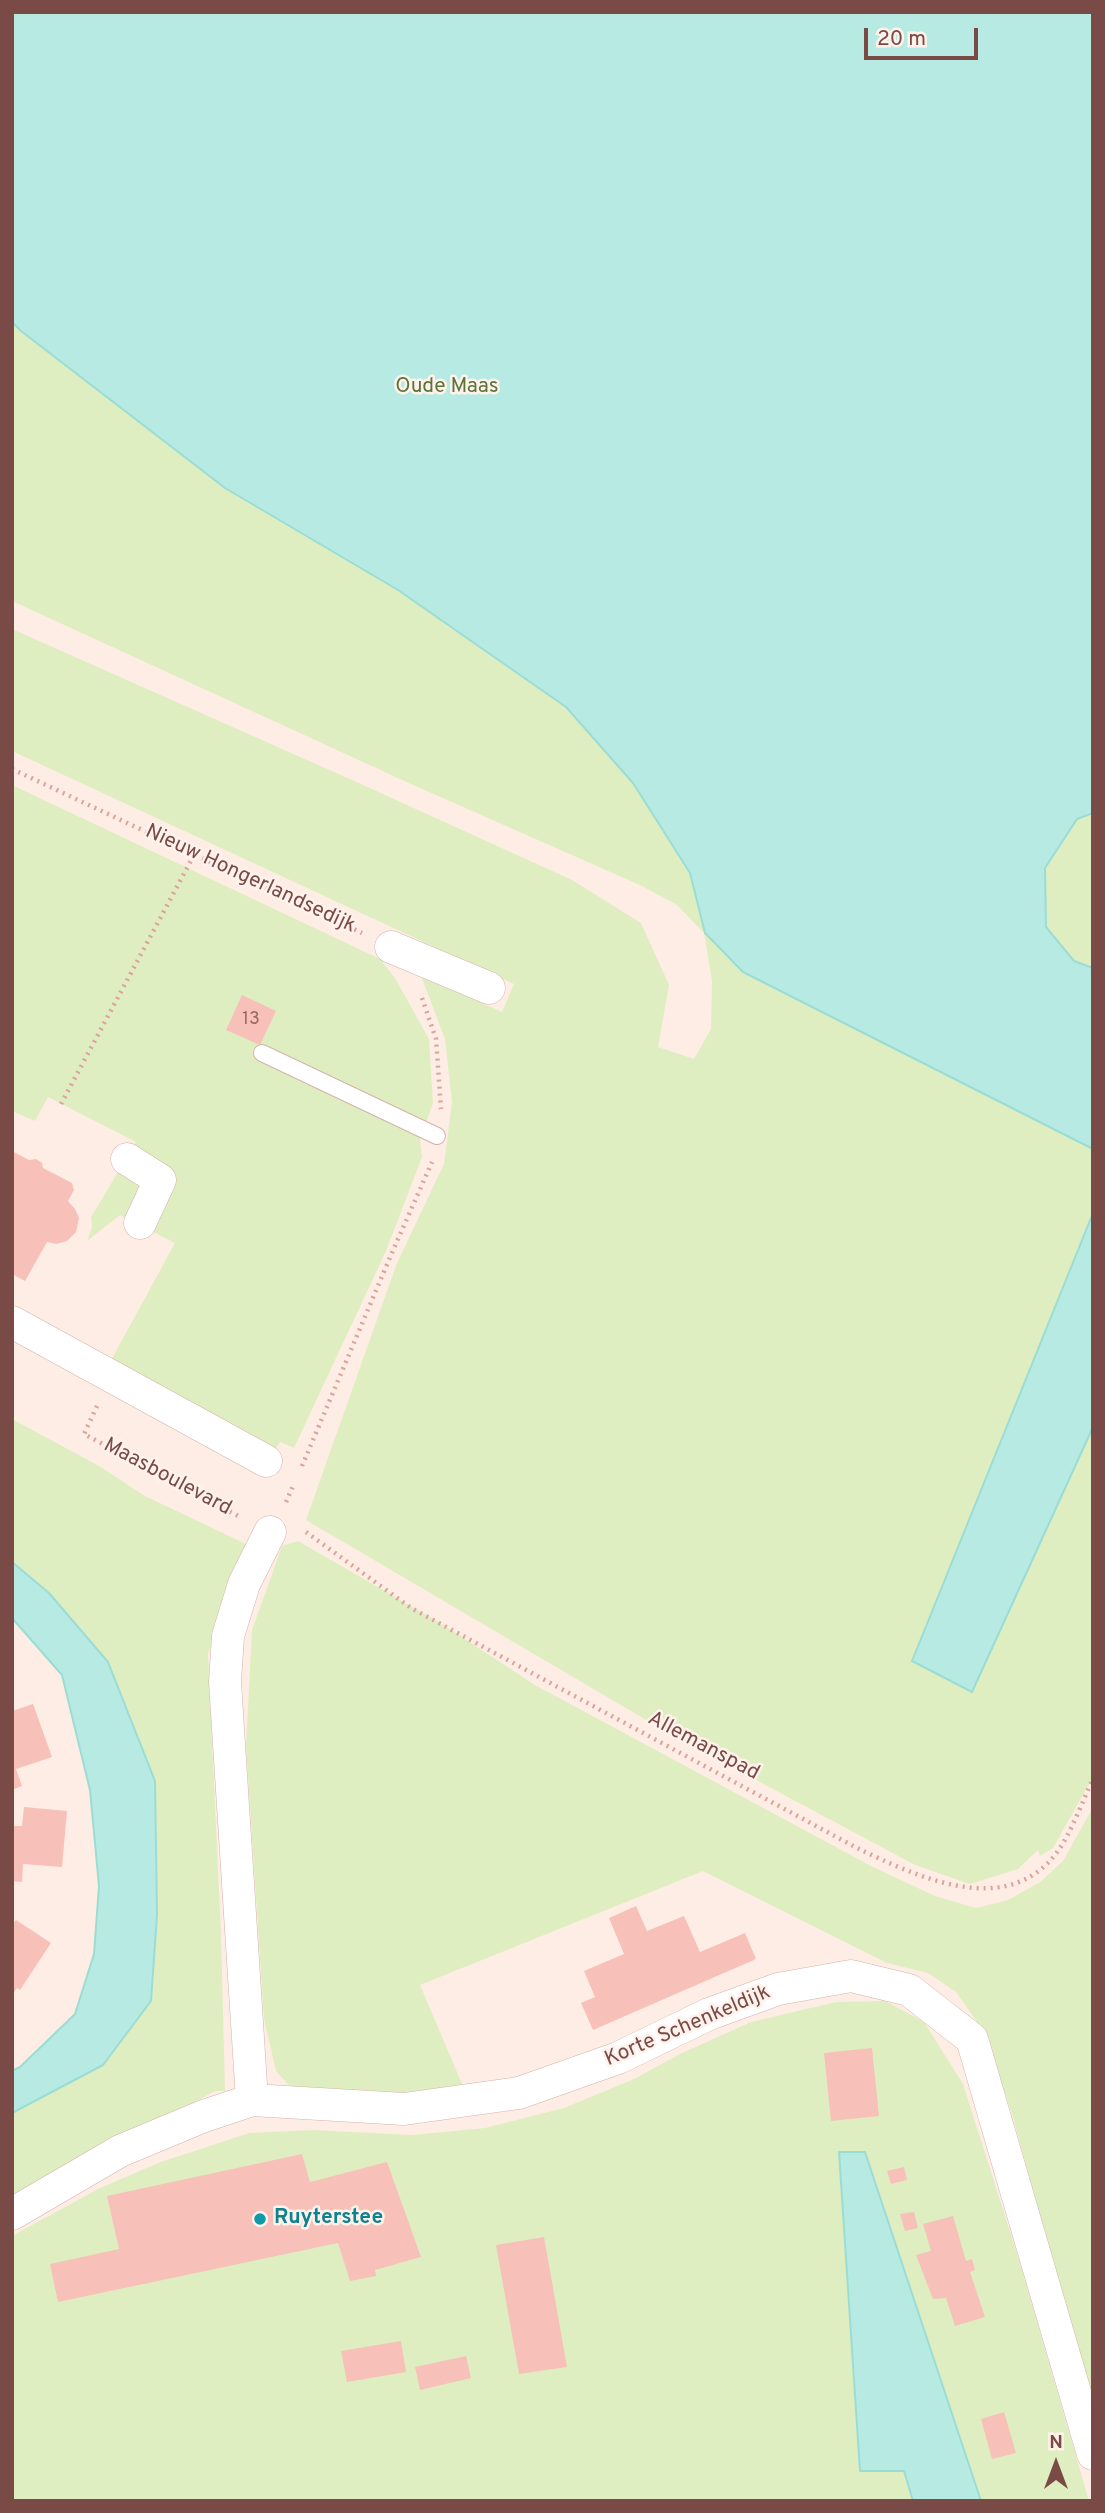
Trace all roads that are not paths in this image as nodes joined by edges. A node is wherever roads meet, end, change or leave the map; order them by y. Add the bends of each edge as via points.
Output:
1 (391, 947) road end
2 (489, 988) dead end
3 (262, 1053) dead end
4 (437, 1136) road end
5 (127, 1159) dead end
6 (140, 1223) dead end
7 (12, 1322) edge
8 (266, 1461) dead end
9 (275, 1523) road end
10 (253, 2100) junction
11 (12, 2214) edge
12 (1093, 2454) edge

1 - 2 street
3 - 4 lane
5 - 6 street via 160,1180
7 - 8 street
9 - 10 street via 244,1584 228,1636 225,1682
10 - 11 street, Korte Schenkeldijk via 120,2151
10 - 12 street, Korte Schenkeldijk via 404,2109 519,2093 618,2058 709,2014 778,1989 851,1976 909,1990 972,2039

